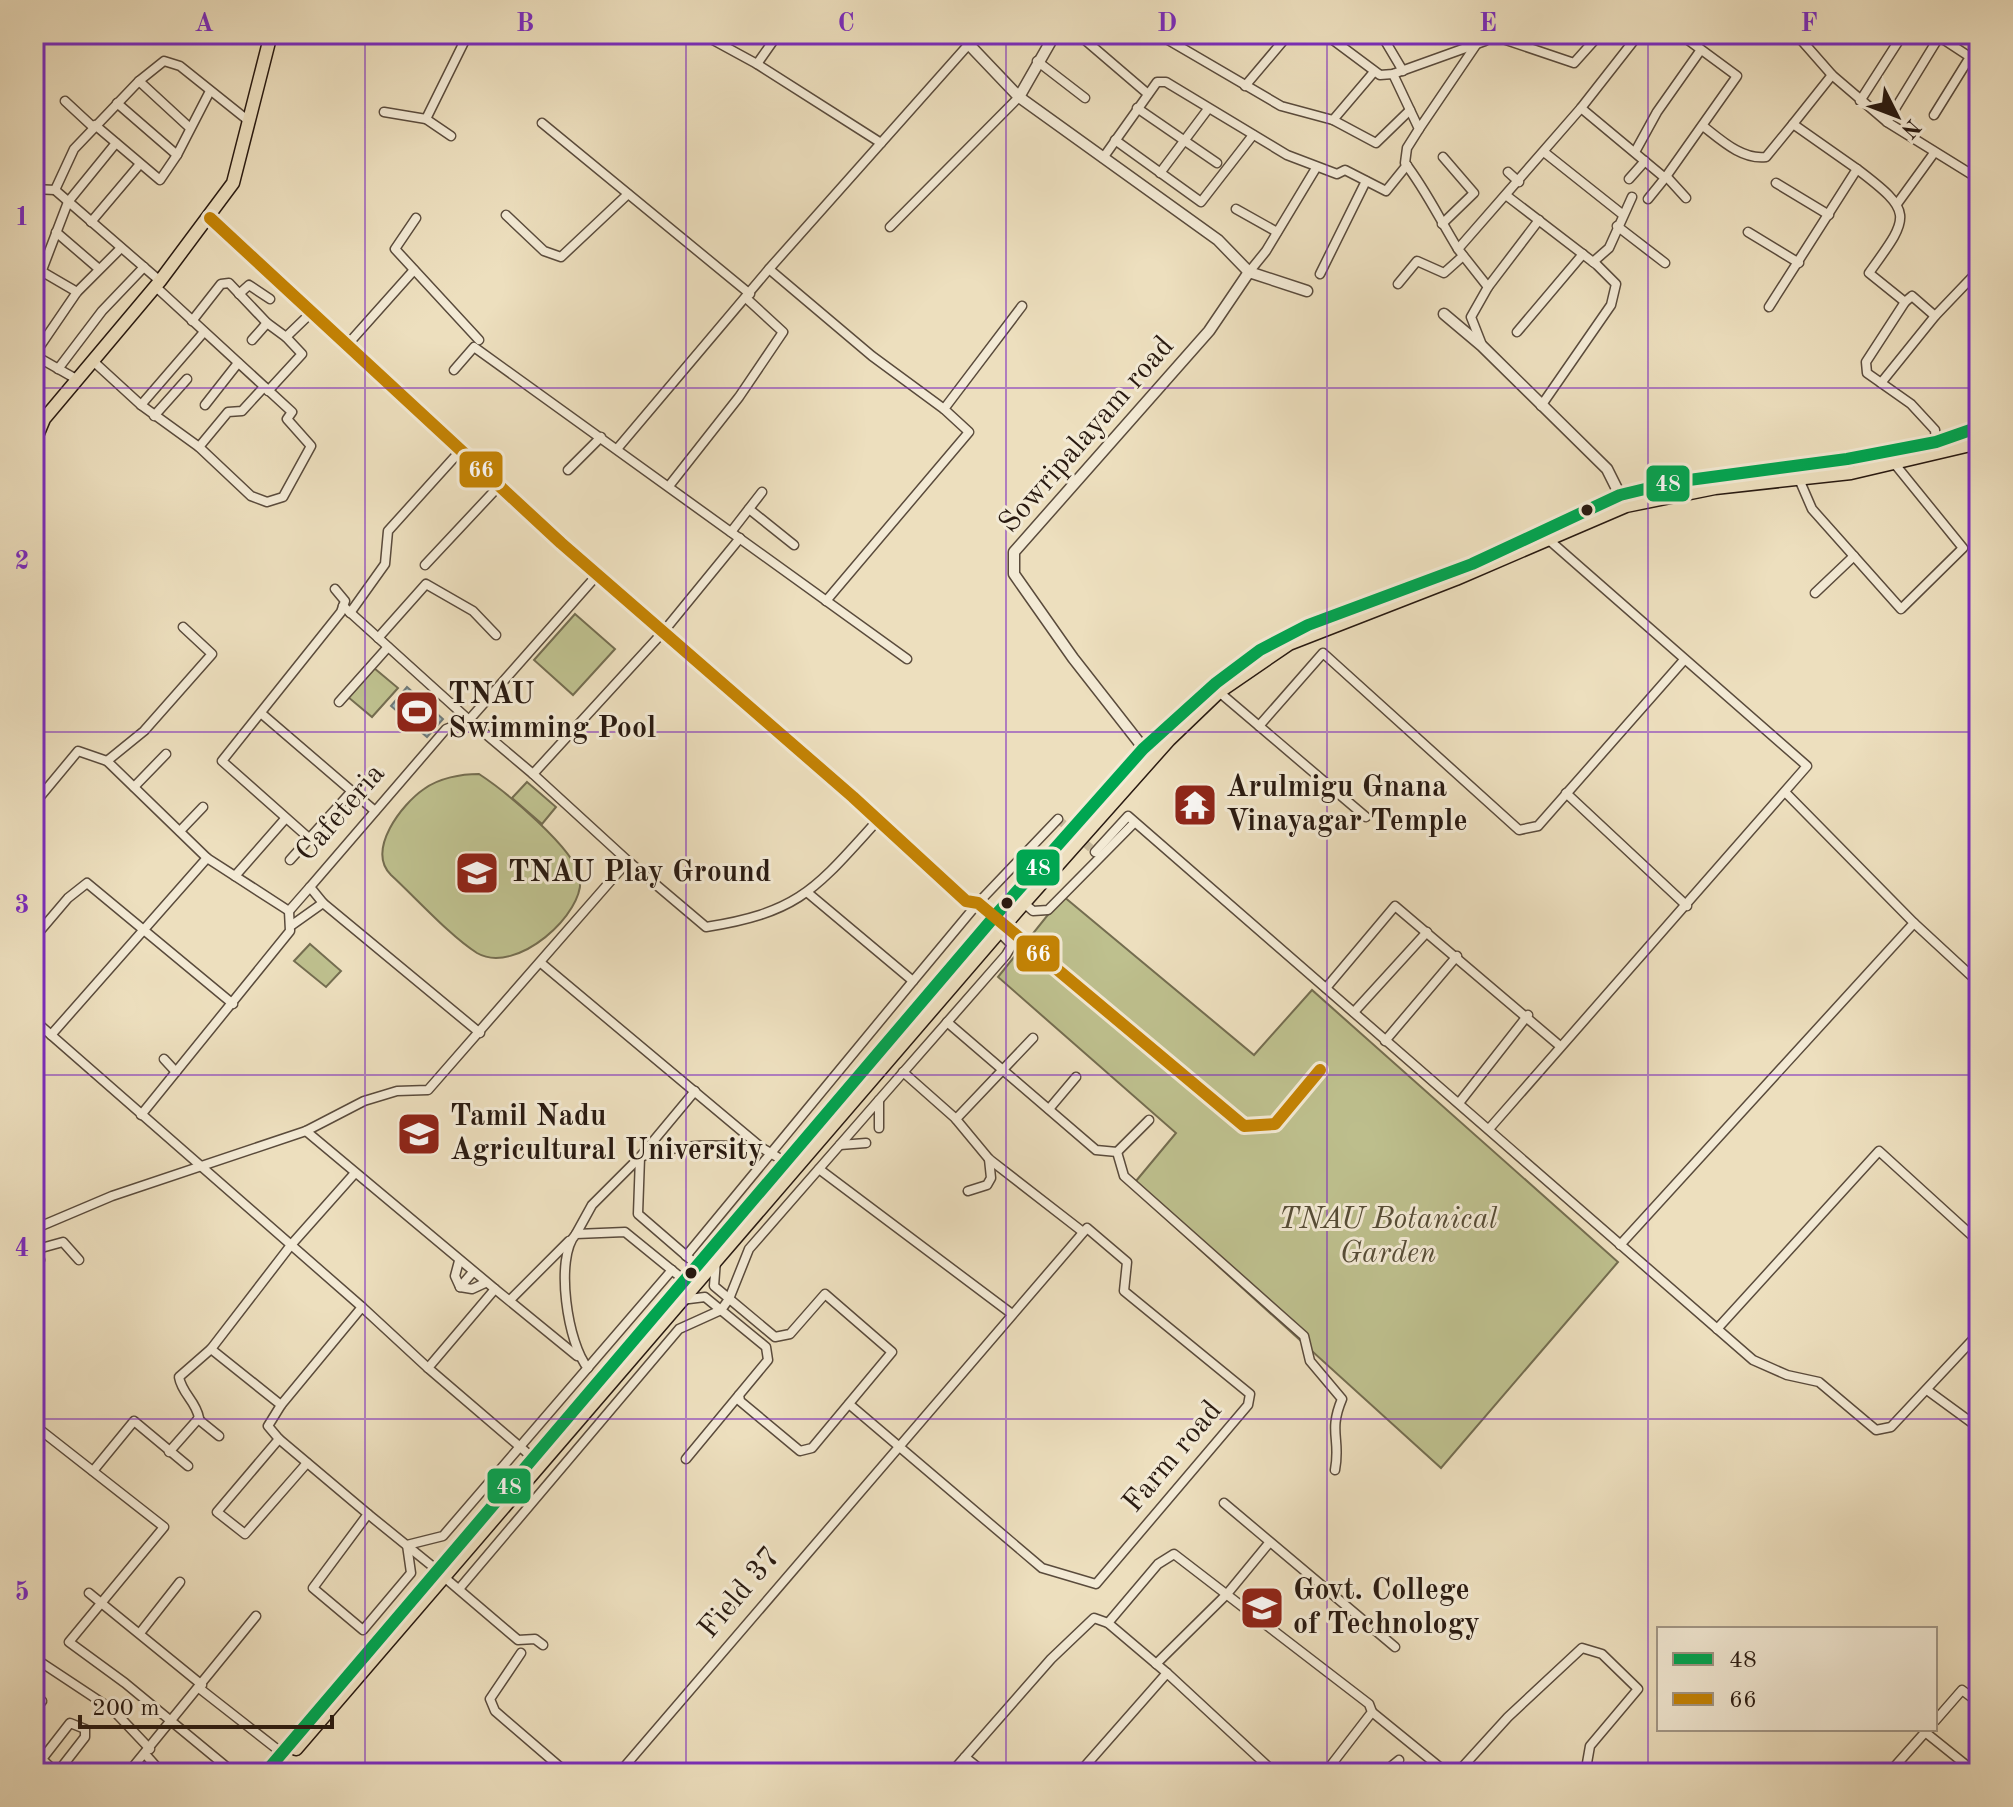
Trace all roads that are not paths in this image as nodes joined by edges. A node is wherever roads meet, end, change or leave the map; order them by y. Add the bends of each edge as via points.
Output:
1 (271, 34) edge
2 (468, 34) edge
3 (702, 34) edge
4 (778, 34) edge
5 (959, 34) edge
6 (1055, 34) edge
7 (1078, 34) edge
8 (1289, 34) edge
9 (1325, 34) edge
10 (1381, 34) edge
11 (1459, 34) edge
12 (1491, 34) edge
13 (1600, 34) edge
14 (1639, 34) edge
15 (1680, 34) edge
16 (1796, 34) edge
17 (1903, 34) edge
18 (1164, 36) edge
19 (1937, 36) edge
20 (969, 44) junction
21 (1476, 45) junction
22 (1700, 51) junction
23 (1037, 61) junction
24 (757, 64) junction
25 (1373, 73) junction
26 (1398, 73) junction
27 (1832, 75) junction
28 (139, 81) junction
29 (1245, 86) junction
30 (210, 91) junction
31 (1148, 94) junction
32 (1019, 97) junction
33 (1085, 98) dead end
34 (65, 101) dead end
35 (1860, 101) junction
36 (117, 103) junction
37 (1137, 108) junction
38 (1581, 108) junction
39 (1208, 109) junction
40 (1410, 110) junction
41 (384, 112) dead end
42 (1934, 115) dead end
43 (426, 119) junction
44 (1333, 120) junction
45 (1887, 122) junction
46 (250, 123) junction
47 (542, 123) dead end
48 (1793, 124) junction
49 (94, 126) junction
50 (1703, 126) junction
51 (190, 128) junction
52 (1419, 129) junction
53 (1253, 135) junction
54 (451, 136) dead end
55 (1115, 140) junction
56 (1185, 142) junction
57 (116, 143) junction
58 (881, 143) junction
59 (1544, 152) junction
60 (1635, 152) junction
61 (1934, 153) junction
62 (177, 155) junction
63 (1443, 157) dead end
64 (1103, 158) junction
65 (1645, 161) junction
66 (1217, 163) dead end
67 (140, 164) junction
68 (1407, 165) junction
69 (1316, 168) junction
70 (1857, 169) junction
71 (1508, 172) dead end
72 (1160, 173) junction
73 (1666, 177) junction
74 (1629, 179) dead end
75 (1979, 179) edge
76 (1366, 181) junction
77 (1519, 182) junction
78 (1776, 183) dead end
79 (34, 189) edge
80 (55, 190) junction
81 (628, 194) junction
82 (1507, 196) junction
83 (1632, 197) dead end
84 (1686, 198) dead end
85 (1648, 199) dead end
86 (68, 202) junction
87 (1897, 204) junction
88 (1236, 209) dead end
89 (1622, 214) junction
90 (506, 215) dead end
91 (1829, 215) junction
92 (210, 218) junction
93 (416, 218) dead end
94 (1539, 220) junction
95 (91, 222) junction
96 (1442, 224) junction
97 (1617, 226) junction
98 (890, 227) dead end
99 (56, 232) junction
100 (1277, 232) junction
101 (1748, 232) dead end
102 (121, 248) junction
103 (1460, 253) junction
104 (1583, 254) junction
105 (1593, 262) junction
106 (1665, 263) dead end
107 (1799, 263) junction
108 (144, 267) junction
109 (99, 269) junction
110 (769, 269) junction
111 (414, 270) junction
112 (1979, 270) edge
113 (41, 271) junction
114 (1249, 272) junction
115 (1320, 274) dead end
116 (158, 284) junction
117 (1398, 284) dead end
118 (1488, 287) junction
119 (34, 291) edge
120 (1307, 291) dead end
121 (77, 292) junction
122 (239, 294) junction
123 (748, 296) junction
124 (270, 299) dead end
125 (1905, 302) junction
126 (1022, 306) dead end
127 (1769, 307) dead end
128 (312, 312) junction
129 (1444, 314) dead end
130 (1935, 316) junction
131 (192, 321) junction
132 (267, 323) junction
133 (204, 332) junction
134 (1517, 332) dead end
135 (286, 337) junction
136 (252, 340) dead end
137 (479, 340) dead end
138 (348, 344) junction
139 (1482, 346) junction
140 (34, 355) edge
141 (93, 361) junction
142 (238, 363) junction
143 (58, 369) junction
144 (454, 370) dead end
145 (187, 379) dead end
146 (78, 380) junction
147 (1881, 383) junction
148 (266, 389) junction
149 (141, 405) junction
150 (205, 405) dead end
151 (1541, 406) junction
152 (34, 409) edge
153 (944, 409) junction
154 (154, 416) junction
155 (44, 419) junction
156 (1979, 427) edge
157 (601, 437) junction
158 (1936, 442) junction
159 (34, 443) edge
160 (1979, 443) edge
161 (199, 447) junction
162 (617, 449) junction
163 (461, 450) junction
164 (1894, 463) junction
165 (568, 470) dead end
166 (1799, 479) junction
167 (499, 486) junction
168 (669, 486) junction
169 (762, 492) dead end
170 (1620, 495) junction
171 (749, 509) junction
172 (731, 532) junction
173 (740, 538) junction
174 (1549, 540) junction
175 (794, 545) dead end
176 (1854, 556) junction
177 (425, 565) dead end
178 (598, 574) junction
179 (335, 589) dead end
180 (1815, 593) dead end
181 (826, 601) junction
182 (347, 610) junction
183 (183, 627) dead end
184 (664, 631) junction
185 (496, 635) dead end
186 (378, 638) junction
187 (388, 647) junction
188 (907, 659) dead end
189 (1684, 660) junction
190 (1219, 692) junction
191 (339, 702) dead end
192 (262, 714) junction
193 (469, 720) junction
194 (1259, 726) junction
195 (166, 754) dead end
196 (1148, 754) junction
197 (107, 761) junction
198 (533, 774) junction
199 (134, 787) junction
200 (352, 791) junction
201 (1785, 792) junction
202 (1566, 793) junction
203 (34, 804) edge
204 (203, 807) dead end
205 (375, 811) junction
206 (1366, 817) dead end
207 (285, 819) junction
208 (1058, 819) dead end
209 (878, 820) junction
210 (1134, 823) junction
211 (180, 831) junction
212 (310, 839) junction
213 (1095, 852) dead end
214 (207, 858) junction
215 (290, 860) dead end
216 (628, 861) junction
217 (235, 876) junction
218 (310, 887) junction
219 (808, 893) junction
220 (323, 903) junction
221 (978, 903) junction
222 (1024, 903) junction
223 (1687, 906) junction
224 (289, 911) junction
225 (994, 917) junction
226 (1914, 923) junction
227 (292, 925) junction
228 (1002, 929) junction
229 (144, 930) junction
230 (1427, 932) junction
231 (34, 938) edge
232 (1457, 956) junction
233 (541, 963) junction
234 (913, 981) junction
235 (1979, 983) edge
236 (1326, 988) junction
237 (233, 1004) junction
238 (1354, 1012) junction
239 (1528, 1015) junction
240 (34, 1020) edge
241 (947, 1022) junction
242 (480, 1033) junction
243 (51, 1035) junction
244 (1033, 1038) dead end
245 (1385, 1041) junction
246 (1560, 1046) junction
247 (164, 1059) dead end
248 (1003, 1070) junction
249 (1320, 1070) dead end
250 (176, 1072) junction
251 (903, 1072) junction
252 (1076, 1077) dead end
253 (695, 1091) junction
254 (879, 1100) junction
255 (1459, 1103) junction
256 (1049, 1109) junction
257 (141, 1115) junction
258 (956, 1119) junction
259 (1149, 1120) dead end
260 (879, 1128) dead end
261 (1489, 1129) junction
262 (306, 1131) junction
263 (866, 1143) dead end
264 (840, 1145) junction
265 (762, 1148) junction
266 (1117, 1152) junction
267 (771, 1155) junction
268 (640, 1157) junction
269 (989, 1159) junction
270 (784, 1161) junction
271 (201, 1169) junction
272 (819, 1169) junction
273 (355, 1173) junction
274 (968, 1191) dead end
275 (34, 1229) edge
276 (1083, 1232) junction
277 (572, 1237) junction
278 (1979, 1242) edge
279 (291, 1245) junction
280 (1620, 1245) junction
281 (36, 1251) edge
282 (686, 1256) junction
283 (716, 1259) junction
284 (79, 1260) dead end
285 (459, 1261) junction
286 (697, 1265) junction
287 (34, 1266) edge
288 (672, 1270) junction
289 (473, 1272) junction
290 (684, 1280) junction
291 (485, 1283) junction
292 (460, 1287) junction
293 (495, 1289) junction
294 (511, 1299) junction
295 (729, 1299) junction
296 (680, 1300) junction
297 (362, 1307) junction
298 (721, 1310) junction
299 (1012, 1314) junction
300 (1717, 1329) junction
301 (1979, 1333) edge
302 (211, 1349) junction
303 (578, 1356) junction
304 (428, 1368) junction
305 (588, 1368) junction
306 (1927, 1390) junction
307 (739, 1395) junction
308 (849, 1404) junction
309 (281, 1405) junction
310 (198, 1419) junction
311 (34, 1425) edge
312 (1979, 1428) edge
313 (219, 1436) dead end
314 (279, 1439) junction
315 (898, 1445) junction
316 (520, 1447) junction
317 (169, 1452) junction
318 (533, 1458) junction
319 (686, 1459) dead end
320 (307, 1463) junction
321 (188, 1466) dead end
322 (1335, 1470) dead end
323 (93, 1471) junction
324 (1224, 1503) dead end
325 (368, 1514) junction
326 (1269, 1543) junction
327 (407, 1545) junction
328 (440, 1573) junction
329 (180, 1582) dead end
330 (459, 1589) junction
331 (89, 1593) dead end
332 (1227, 1594) junction
333 (101, 1603) junction
334 (256, 1616) dead end
335 (1108, 1623) junction
336 (140, 1633) junction
337 (518, 1640) junction
338 (543, 1645) dead end
339 (1395, 1647) dead end
340 (521, 1653) junction
341 (528, 1662) dead end
342 (42, 1663) dead end
343 (1156, 1664) junction
344 (1167, 1673) junction
345 (200, 1687) junction
346 (42, 1701) dead end
347 (1979, 1703) edge
348 (34, 1711) edge
349 (1372, 1712) junction
350 (1937, 1719) edge
351 (172, 1721) junction
352 (1926, 1731) edge
353 (1928, 1731) edge
354 (148, 1751) junction
355 (34, 1752) edge
356 (282, 1753) junction
357 (965, 1757) junction
358 (42, 1759) junction
359 (1399, 1760) dead end
360 (57, 1773) edge
361 (128, 1773) edge
362 (162, 1773) edge
363 (234, 1773) edge
364 (265, 1773) edge
365 (275, 1773) edge
366 (567, 1773) edge
367 (619, 1773) edge
368 (951, 1773) edge
369 (985, 1773) edge
370 (1079, 1773) edge
371 (1275, 1773) edge
372 (1325, 1773) edge
373 (1383, 1773) edge
374 (1447, 1773) edge
375 (1457, 1773) edge
376 (1594, 1773) edge
377 (1889, 1773) edge
378 (1976, 1773) edge

1 - 46 main road
2 - 43 street
3 - 24 street
4 - 24 street
5 - 20 street
6 - 23 street
7 - 31 street
8 - 29 street
9 - 25 street
10 - 26 street
11 - 21 street
12 - 13 street via 1574,63
12 - 21 street
14 - 38 street
15 - 22 street
16 - 27 street
17 - 35 street
18 - 29 street
19 - 42 street via 1970,57
19 - 45 street
20 - 32 street
20 - 58 street
21 - 26 street
21 - 52 street
22 - 50 street via 1737,76
22 - 60 street
23 - 32 street
23 - 33 street
24 - 58 street
25 - 26 street
25 - 44 street
26 - 40 street
27 - 35 street
27 - 48 street
28 - 30 street via 164,61 180,66
28 - 36 street
28 - 51 street
29 - 44 street via 1281,106
30 - 46 street
30 - 51 street
31 - 37 street
31 - 39 street via 1157,82 1166,82
32 - 64 street
32 - 98 street
34 - 49 street
35 - 45 street
36 - 49 street
36 - 62 street
37 - 55 street
37 - 56 street
38 - 59 street
38 - 60 street
39 - 53 street
39 - 56 street
40 - 44 street via 1376,143
40 - 52 street
41 - 43 street
43 - 54 street
45 - 61 street
46 - 92 main road via 233,183
47 - 81 street
48 - 50 street via 1766,157 1755,158
48 - 70 street
49 - 57 street
49 - 80 street via 74,149
50 - 73 street
51 - 62 street
52 - 68 street via 1407,148
53 - 69 street
53 - 72 street via 1201,202
55 - 64 street
55 - 72 street
56 - 66 street
56 - 72 street
57 - 67 street
57 - 86 street
58 - 110 street
59 - 77 street
59 - 89 street
60 - 65 street
61 - 75 street
61 - 87 street
62 - 67 street via 160,180
63 - 96 street via 1474,193
64 - 114 street via 1218,240
65 - 73 street
65 - 74 street
67 - 95 street
68 - 76 street via 1389,190
68 - 96 street via 1423,184
69 - 76 street via 1337,174 1345,170
69 - 100 street
70 - 87 street
70 - 91 street
71 - 77 street
73 - 84 street
73 - 85 street
76 - 115 street
77 - 82 street
78 - 91 street
79 - 80 street
80 - 86 street
81 - 90 street via 561,257 544,251
81 - 123 street
82 - 94 street
82 - 103 street
83 - 89 street
86 - 95 street
86 - 99 street
87 - 125 street via 1901,229 1869,273
88 - 100 street
89 - 97 street
91 - 107 street
92 - 116 main road
92 - 128 street
93 - 111 street via 395,249
94 - 104 street
94 - 118 street
95 - 102 street
96 - 103 street
97 - 105 street via 1609,248
97 - 106 street
99 - 109 street
99 - 113 street
100 - 114 street
101 - 107 street
102 - 108 street
102 - 109 street
103 - 117 street via 1444,273 1417,261
103 - 118 street
104 - 105 street
104 - 134 street
105 - 151 street via 1615,280 1616,294
107 - 127 street
108 - 116 street
108 - 143 street
109 - 121 street
110 - 123 street
110 - 153 street
111 - 137 street
111 - 138 street
112 - 130 street
113 - 119 street
113 - 121 street
114 - 120 street
114 - 196 street, Sowripalayam road via 1209,331 1014,552 1014,574
116 - 131 street
116 - 141 main road
118 - 139 street via 1471,317
121 - 140 street
122 - 124 street via 249,285
122 - 131 street via 229,283 221,284
122 - 132 street
123 - 162 street
123 - 168 street via 783,332
125 - 130 street via 1912,296
125 - 147 street via 1866,362 1867,373
126 - 153 street
128 - 135 street
128 - 138 street
129 - 139 street
130 - 147 street
131 - 133 street
132 - 135 street
132 - 136 street
133 - 142 street
133 - 149 street
135 - 148 street via 302,354
138 - 163 street
139 - 151 street
140 - 143 street
141 - 146 main road
141 - 149 street
142 - 148 street
142 - 150 street
143 - 146 street
144 - 157 street via 474,347
145 - 154 street
146 - 155 main road
147 - 158 street via 1911,404 1935,430
148 - 161 street via 242,411 228,412
148 - 161 street via 292,412 287,419 311,446 283,497 267,502 251,496
149 - 154 street
151 - 170 street via 1607,469
152 - 155 street
153 - 181 street via 969,432
154 - 161 street
155 - 159 main road
156 - 158 main road
157 - 162 street
157 - 165 street
158 - 170 main road
160 - 164 main road
162 - 168 street
163 - 167 street
163 - 182 street via 388,531 385,564
164 - 166 main road
164 - 176 street via 1963,548 1901,609
166 - 174 main road via 1645,500
166 - 176 street via 1812,509
167 - 177 street
167 - 178 street
168 - 172 street
169 - 171 street
170 - 196 main road via 1472,564 1285,637 1216,683
171 - 172 street
171 - 175 street
172 - 173 street
173 - 181 street
173 - 184 street
174 - 189 street
174 - 190 main road via 1289,644
176 - 180 street
178 - 184 street
178 - 193 street, Cafeteria
179 - 182 street
181 - 188 street
182 - 186 street
182 - 192 street
183 - 197 street via 212,654 144,731
184 - 198 street
184 - 209 street
185 - 186 street via 473,611 426,584
186 - 187 street
187 - 191 street
187 - 193 street
189 - 201 street via 1807,766
189 - 202 street
190 - 194 street
190 - 196 main road
192 - 200 street
192 - 207 street via 222,761
193 - 198 street
193 - 205 street, Cafeteria via 446,729
194 - 202 street via 1323,653 1519,830 1538,826
194 - 206 street
195 - 199 street
196 - 222 main road
196 - 225 main road
197 - 199 street
197 - 203 street via 78,751
198 - 216 street
199 - 211 street
200 - 205 street
200 - 212 street
201 - 223 street
201 - 226 street
202 - 223 street
204 - 211 street
205 - 218 street, Cafeteria
207 - 212 street
207 - 217 street
208 - 221 street
209 - 219 street
209 - 221 street via 966,901
210 - 213 street via 1128,816
210 - 222 street via 1048,910 1033,911
210 - 236 street
211 - 214 street
212 - 215 street
214 - 217 street
214 - 229 street
216 - 219 street via 706,927 779,910
216 - 233 street
217 - 224 street
218 - 220 street, Cafeteria
218 - 224 street
219 - 234 street
220 - 227 street
220 - 242 street, Cafeteria
221 - 225 street
221 - 234 street
222 - 228 main road
223 - 246 street
224 - 227 street
225 - 228 street
225 - 270 main road
226 - 235 street
226 - 280 street
227 - 237 street
228 - 241 street via 1012,945
228 - 249 street via 1244,1126 1275,1124
228 - 283 main road
229 - 231 street via 87,883
229 - 237 street
229 - 243 street
230 - 232 street
230 - 236 street via 1395,906
230 - 238 street
232 - 239 street
232 - 245 street
233 - 242 street
233 - 253 street
234 - 267 street
236 - 238 street
237 - 250 street
238 - 245 street
239 - 246 street
239 - 255 street
240 - 243 street
241 - 248 street
241 - 251 street
242 - 262 street via 428,1090 397,1091 364,1101
243 - 257 street
244 - 248 street
245 - 255 street
246 - 261 street
247 - 250 street
248 - 256 street
248 - 258 street
250 - 257 street
251 - 254 street
251 - 258 street
252 - 256 street
253 - 265 street
253 - 268 street
254 - 260 street
254 - 264 street
255 - 261 street
256 - 266 street via 1096,1150
257 - 271 street
258 - 269 street
259 - 266 street
261 - 280 street
262 - 271 street
262 - 273 street
263 - 264 street
264 - 272 street
265 - 267 street
265 - 268 street via 682,1146
266 - 322 street via 1124,1176 1304,1336 1310,1361 1342,1399 1332,1422 1338,1453
267 - 270 street
267 - 282 street
268 - 277 street via 610,1184
268 - 282 street via 638,1214
269 - 274 street via 987,1185
269 - 276 street
270 - 286 main road
271 - 275 street via 112,1196
271 - 279 street
272 - 295 street via 749,1249
272 - 299 street
273 - 279 street
273 - 285 street
276 - 299 street
276 - 315 street, Farm road via 1087,1228 1127,1262 1124,1291 1250,1394 1248,1405 1096,1584 1042,1568
277 - 288 street via 625,1232
277 - 294 street
277 - 303 street via 565,1288
278 - 300 street via 1879,1151
279 - 297 street
279 - 302 street
280 - 300 street
281 - 284 street via 63,1242
281 - 287 street via 40,1260
282 - 286 street
283 - 295 street via 714,1286
283 - 296 main road
285 - 289 street
285 - 292 street via 455,1276
286 - 290 main road
288 - 290 street
288 - 305 street
289 - 291 street
289 - 292 street
290 - 318 main road
291 - 292 street
291 - 293 street
293 - 294 street
293 - 304 street
294 - 303 street
295 - 298 street
295 - 308 street via 775,1337 790,1334 825,1294 892,1352
296 - 298 street via 705,1297
296 - 328 main road
297 - 304 street
297 - 309 street
298 - 307 street via 766,1347 768,1360
298 - 330 street via 671,1338
299 - 315 street
300 - 306 street via 1760,1364 1819,1382 1882,1432
301 - 306 street
302 - 309 street
302 - 310 street via 179,1377
303 - 305 street
304 - 316 street
305 - 316 street
306 - 312 street
307 - 308 street via 744,1407 800,1451 812,1448
307 - 319 street
308 - 315 street, Farm road
309 - 314 street via 268,1426
310 - 313 street
310 - 317 street
311 - 323 street
314 - 320 street
314 - 320 street via 217,1512 245,1534
315 - 367 street, Field 37
316 - 318 street
316 - 327 street via 443,1536
317 - 321 street
317 - 323 street via 134,1421
318 - 328 main road
320 - 325 street
323 - 333 street via 164,1527
324 - 326 street
325 - 327 street
325 - 327 street via 313,1588 363,1630 411,1573
326 - 332 street
326 - 339 street
327 - 328 street
328 - 330 street
328 - 356 main road
328 - 365 main road
329 - 336 street
330 - 337 street
331 - 333 street
332 - 335 street via 1174,1554 1158,1564
332 - 343 street
332 - 349 street via 1369,1704
333 - 336 street
333 - 351 street via 69,1642
334 - 345 street
335 - 343 street
335 - 357 street via 1094,1618
336 - 345 street
337 - 338 street via 535,1639
337 - 340 street
340 - 341 street
340 - 366 street via 490,1699 495,1711
342 - 354 street via 113,1710
343 - 344 street
344 - 370 street
344 - 371 street
345 - 351 street
345 - 356 street
346 - 348 street
347 - 350 street via 1962,1690
349 - 372 street
349 - 374 street
351 - 354 street
351 - 363 street
352 - 377 street
353 - 378 street
354 - 361 street
354 - 362 street
355 - 358 street
356 - 364 main road
357 - 368 street
357 - 369 street
358 - 360 street
358 - 360 street via 70,1723 85,1729 85,1737
359 - 373 street
375 - 376 street via 1582,1648 1602,1654 1638,1689 1590,1746 1587,1763

